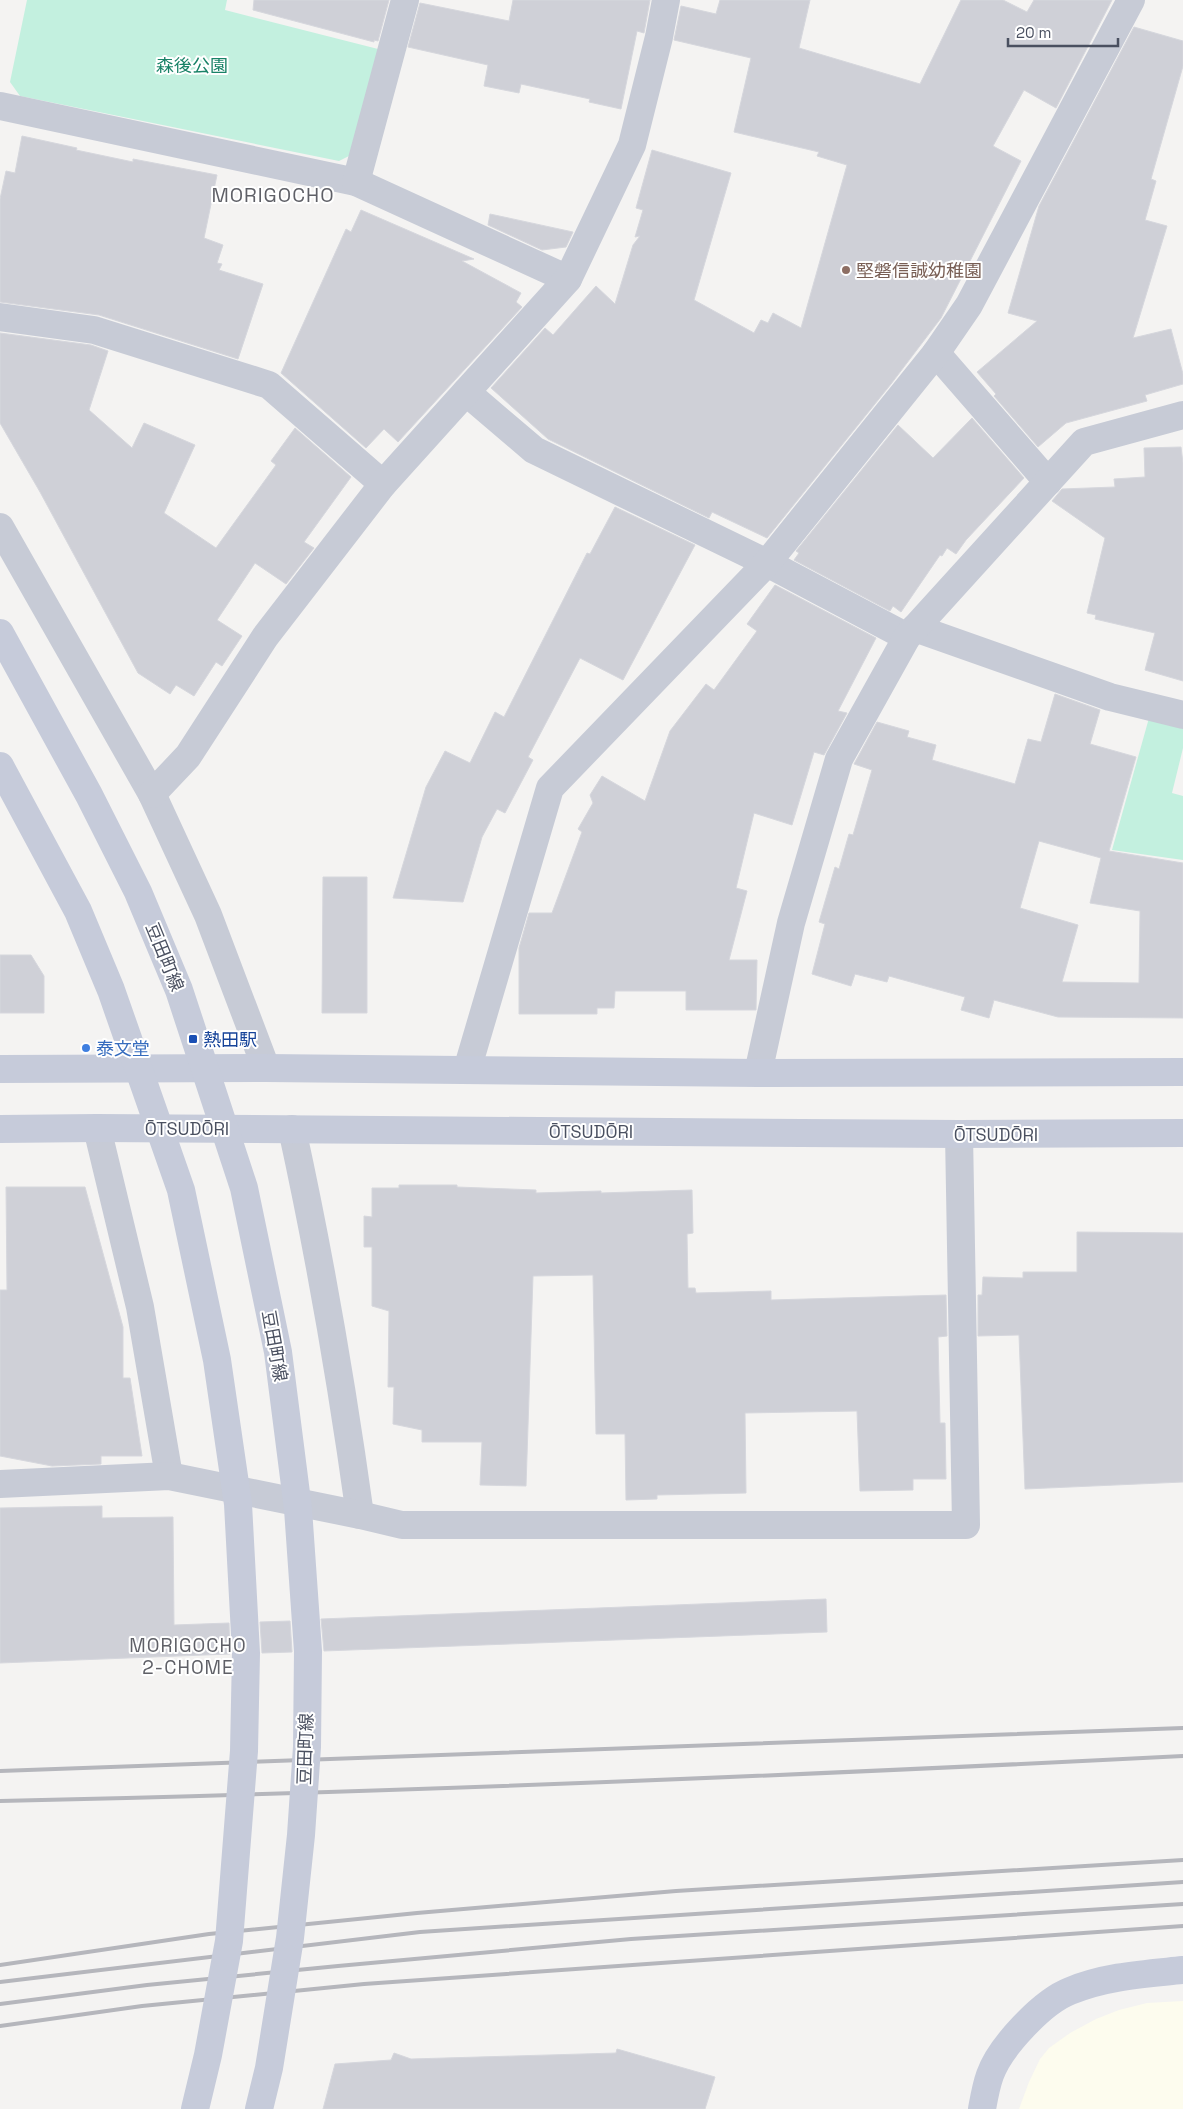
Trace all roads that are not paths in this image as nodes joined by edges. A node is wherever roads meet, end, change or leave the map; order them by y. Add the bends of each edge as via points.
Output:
1 (405, 0) edge
2 (666, 0) edge
3 (1131, 0) edge
4 (0, 106) edge
5 (356, 182) junction
6 (568, 279) junction
7 (0, 317) edge
8 (936, 353) junction
9 (466, 392) junction
10 (1183, 415) edge
11 (1048, 482) junction
12 (383, 484) junction
13 (0, 527) edge
14 (767, 563) junction
15 (911, 632) junction
16 (0, 633) edge
17 (1183, 715) edge
18 (0, 766) edge
19 (152, 794) junction
20 (266, 1068) junction
21 (0, 1069) edge
22 (467, 1070) junction
23 (758, 1072) junction
24 (1183, 1072) edge
25 (97, 1128) junction
26 (0, 1129) edge
27 (292, 1129) junction
28 (1183, 1133) edge
29 (959, 1134) junction
30 (169, 1476) junction
31 (0, 1484) edge
32 (360, 1515) junction
33 (1183, 1970) edge
34 (195, 2109) edge
35 (259, 2109) edge
36 (982, 2109) edge

1 - 5 street
2 - 6 street via 632,146
3 - 8 street via 969,305
4 - 5 street
5 - 6 street
6 - 9 street
7 - 12 street via 94,330 269,385
8 - 11 street
8 - 14 street
9 - 12 street
9 - 14 street via 534,450
10 - 11 street via 1084,442
11 - 15 street
12 - 19 street via 265,637 188,756
13 - 19 street
14 - 15 street
14 - 22 street via 550,788
15 - 17 street via 1110,697
15 - 23 street via 839,759 791,923
16 - 35 street, 豆田町線, bridge via 134,883 179,990 244,1188 278,1352 298,1509 308,1650 307,1747 290,1938 269,2068
18 - 34 street, bridge via 78,912 111,990 181,1190 217,1360 238,1504 246,1653 244,1751 229,1941
19 - 20 street via 208,915
20 - 21 street
20 - 22 street
22 - 23 street
23 - 24 street
25 - 26 street, ŌTSUDŌRI
25 - 27 street, ŌTSUDŌRI
25 - 30 street via 140,1307
27 - 29 street, ŌTSUDŌRI
27 - 32 street via 316,1242
28 - 29 street, ŌTSUDŌRI
29 - 32 street via 966,1524 402,1525
30 - 31 street
30 - 32 street
33 - 36 street via 1110,1979 1069,1991 1034,2015 1009,2042 990,2074

